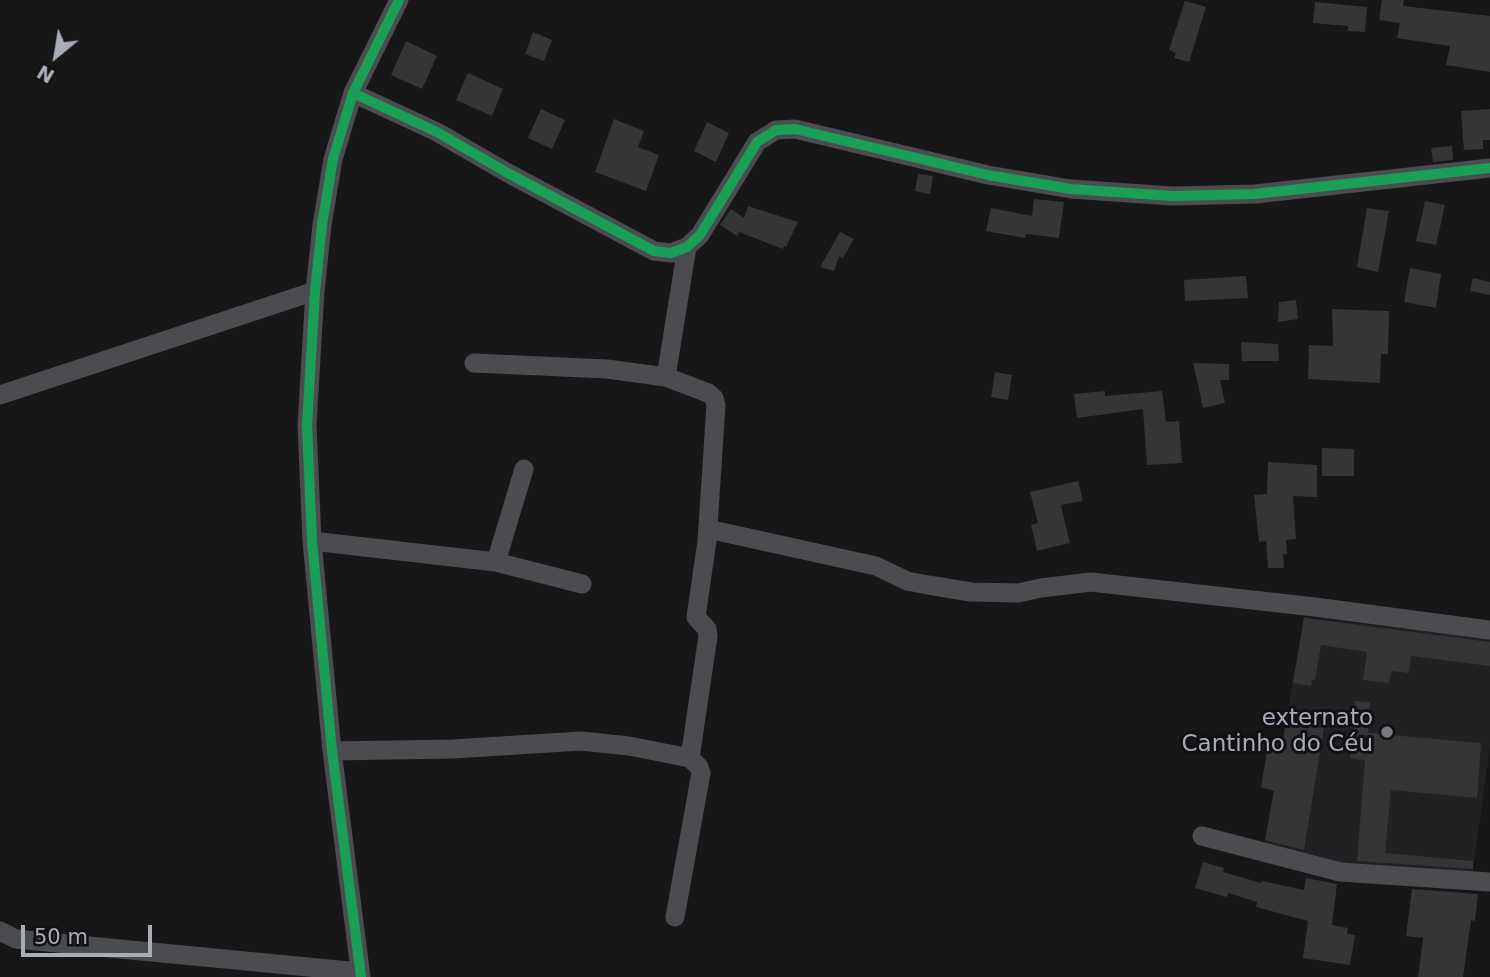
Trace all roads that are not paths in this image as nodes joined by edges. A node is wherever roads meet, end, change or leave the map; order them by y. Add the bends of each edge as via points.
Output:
1 (398, 1) edge
2 (354, 93) junction
3 (1490, 168) edge
4 (687, 247) junction
5 (315, 291) junction
6 (474, 363) dead end
7 (666, 377) junction
8 (0, 395) edge
9 (524, 470) dead end
10 (708, 529) junction
11 (312, 541) junction
12 (496, 562) junction
13 (582, 584) dead end
14 (1490, 630) edge
15 (332, 751) junction
16 (690, 758) junction
17 (1202, 836) dead end
18 (1490, 882) edge
19 (675, 917) dead end
20 (0, 931) edge
21 (360, 974) edge

1 - 2 street
2 - 4 street via 437,132 654,251 671,253
2 - 5 street via 333,159
3 - 4 street via 1255,194 1172,196 988,175 795,129 776,130 757,142 700,235
4 - 7 street
5 - 8 street
5 - 11 street via 307,425
6 - 7 street via 607,369
7 - 10 street via 708,393 716,405
9 - 12 street
10 - 14 street via 971,592 1018,593 1091,583
10 - 16 street via 696,617 708,636
11 - 12 street
11 - 15 street
12 - 13 street
15 - 16 street via 581,741
15 - 21 street
16 - 19 street via 701,773
17 - 18 street via 1340,872
20 - 21 street via 16,939

